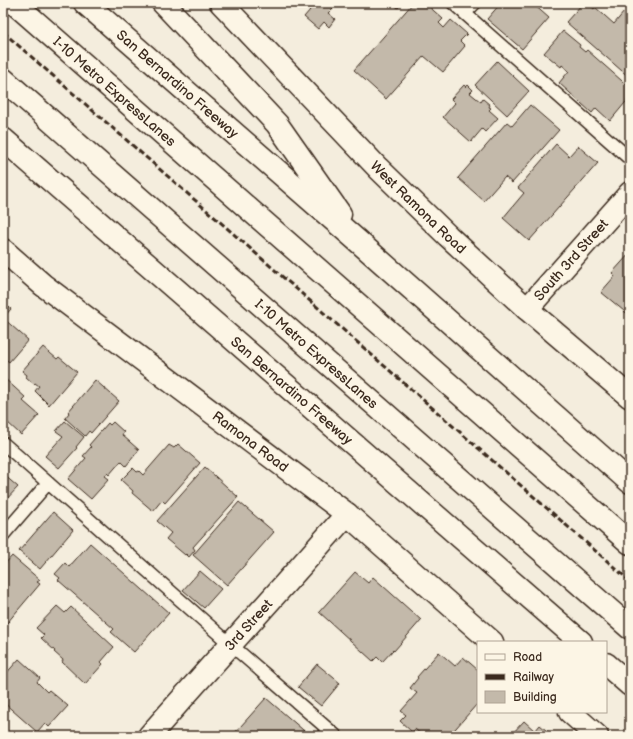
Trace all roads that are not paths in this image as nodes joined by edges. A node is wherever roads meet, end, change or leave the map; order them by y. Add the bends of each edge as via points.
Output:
1 (14, 3) edge
2 (85, 3) edge
3 (163, 3) edge
4 (221, 3) edge
5 (453, 3) edge
6 (475, 3) edge
7 (465, 13) junction
8 (3, 80) edge
9 (3, 140) edge
10 (3, 152) edge
11 (630, 159) edge
12 (40, 172) junction
13 (630, 192) edge
14 (360, 243) junction
15 (3, 250) edge
16 (527, 309) junction
17 (630, 397) edge
18 (3, 443) edge
19 (630, 482) edge
20 (48, 483) junction
21 (347, 514) junction
22 (3, 535) edge
23 (630, 543) edge
24 (630, 628) edge
25 (491, 641) edge
26 (580, 641) edge
27 (230, 644) junction
28 (607, 665) edge
29 (630, 685) edge
30 (571, 713) edge
31 (149, 736) edge
32 (336, 736) edge
33 (597, 736) edge

1 - 23 main road, I-10 Metro ExpressLanes
2 - 14 main road, San Bernardino Freeway
3 - 14 main road via 277,124
4 - 16 main road, West Ramona Road via 378,168
5 - 7 lane
6 - 7 lane
7 - 11 lane
8 - 24 main road, I-10 Metro ExpressLanes
9 - 12 main road, San Bernardino Freeway
10 - 12 main road
12 - 26 main road, San Bernardino Freeway
13 - 16 main road, South 3rd Street
14 - 19 main road, San Bernardino Freeway
15 - 21 main road, Ramona Road via 43,285
16 - 17 main road, West Ramona Road
18 - 20 lane
20 - 22 lane
20 - 27 lane
21 - 25 main road, Ramona Road
21 - 27 main road, 3rd Street
27 - 31 main road, 3rd Street
27 - 32 lane
28 - 29 main road
30 - 33 main road

